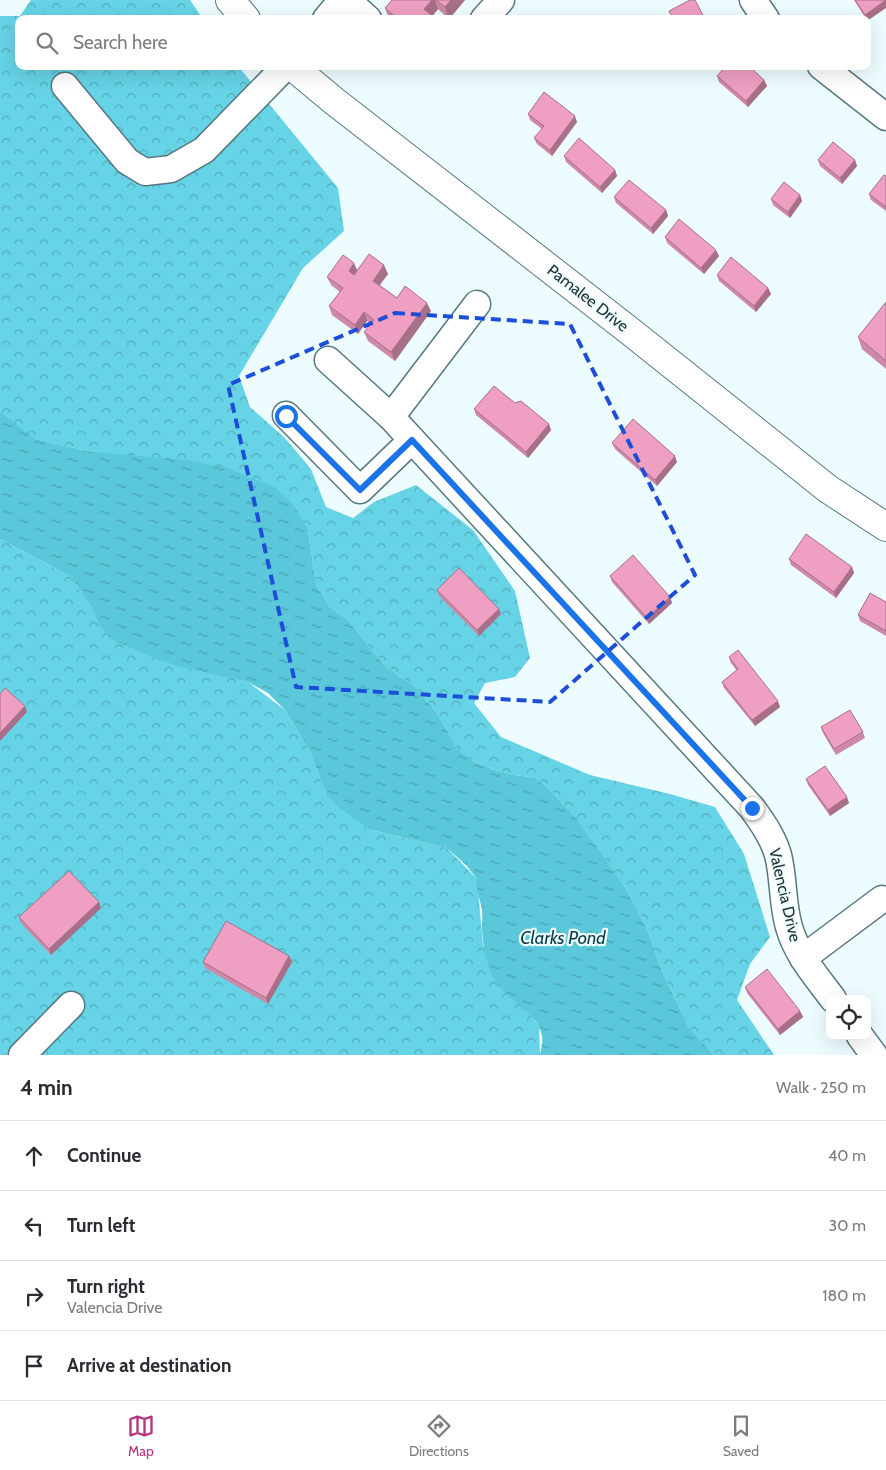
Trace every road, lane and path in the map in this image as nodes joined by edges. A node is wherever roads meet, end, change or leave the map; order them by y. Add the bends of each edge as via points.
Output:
1 (230, 0) edge
2 (342, 0) edge
3 (347, 0) edge
4 (501, 0) edge
5 (753, 0) edge
6 (243, 15) edge
7 (329, 15) edge
8 (364, 15) edge
9 (488, 15) edge
10 (763, 15) edge
11 (282, 70) edge
12 (297, 70) edge
13 (828, 70) edge
14 (65, 86) dead end
15 (883, 107) edge
16 (476, 304) dead end
17 (328, 360) dead end
18 (286, 416) dead end
19 (391, 417) junction
20 (412, 440) junction
21 (886, 527) edge
22 (882, 899) dead end
23 (803, 958) junction
24 (830, 995) edge
25 (71, 1005) dead end
26 (863, 1040) edge
27 (22, 1055) edge
28 (874, 1055) edge

1 - 6 main road
2 - 7 street
3 - 8 street
4 - 9 street
5 - 10 street
11 - 14 street via 204,150 171,169 145,172 128,161
12 - 21 main road, Pamalee Drive via 828,489
13 - 15 street
16 - 19 street
17 - 19 street, Valencia Drive
18 - 20 street via 360,490
19 - 20 street, Valencia Drive
20 - 23 street, Valencia Drive via 752,808 767,829 777,852 789,928
22 - 23 street
23 - 24 street, Valencia Drive
25 - 27 street
26 - 28 street

